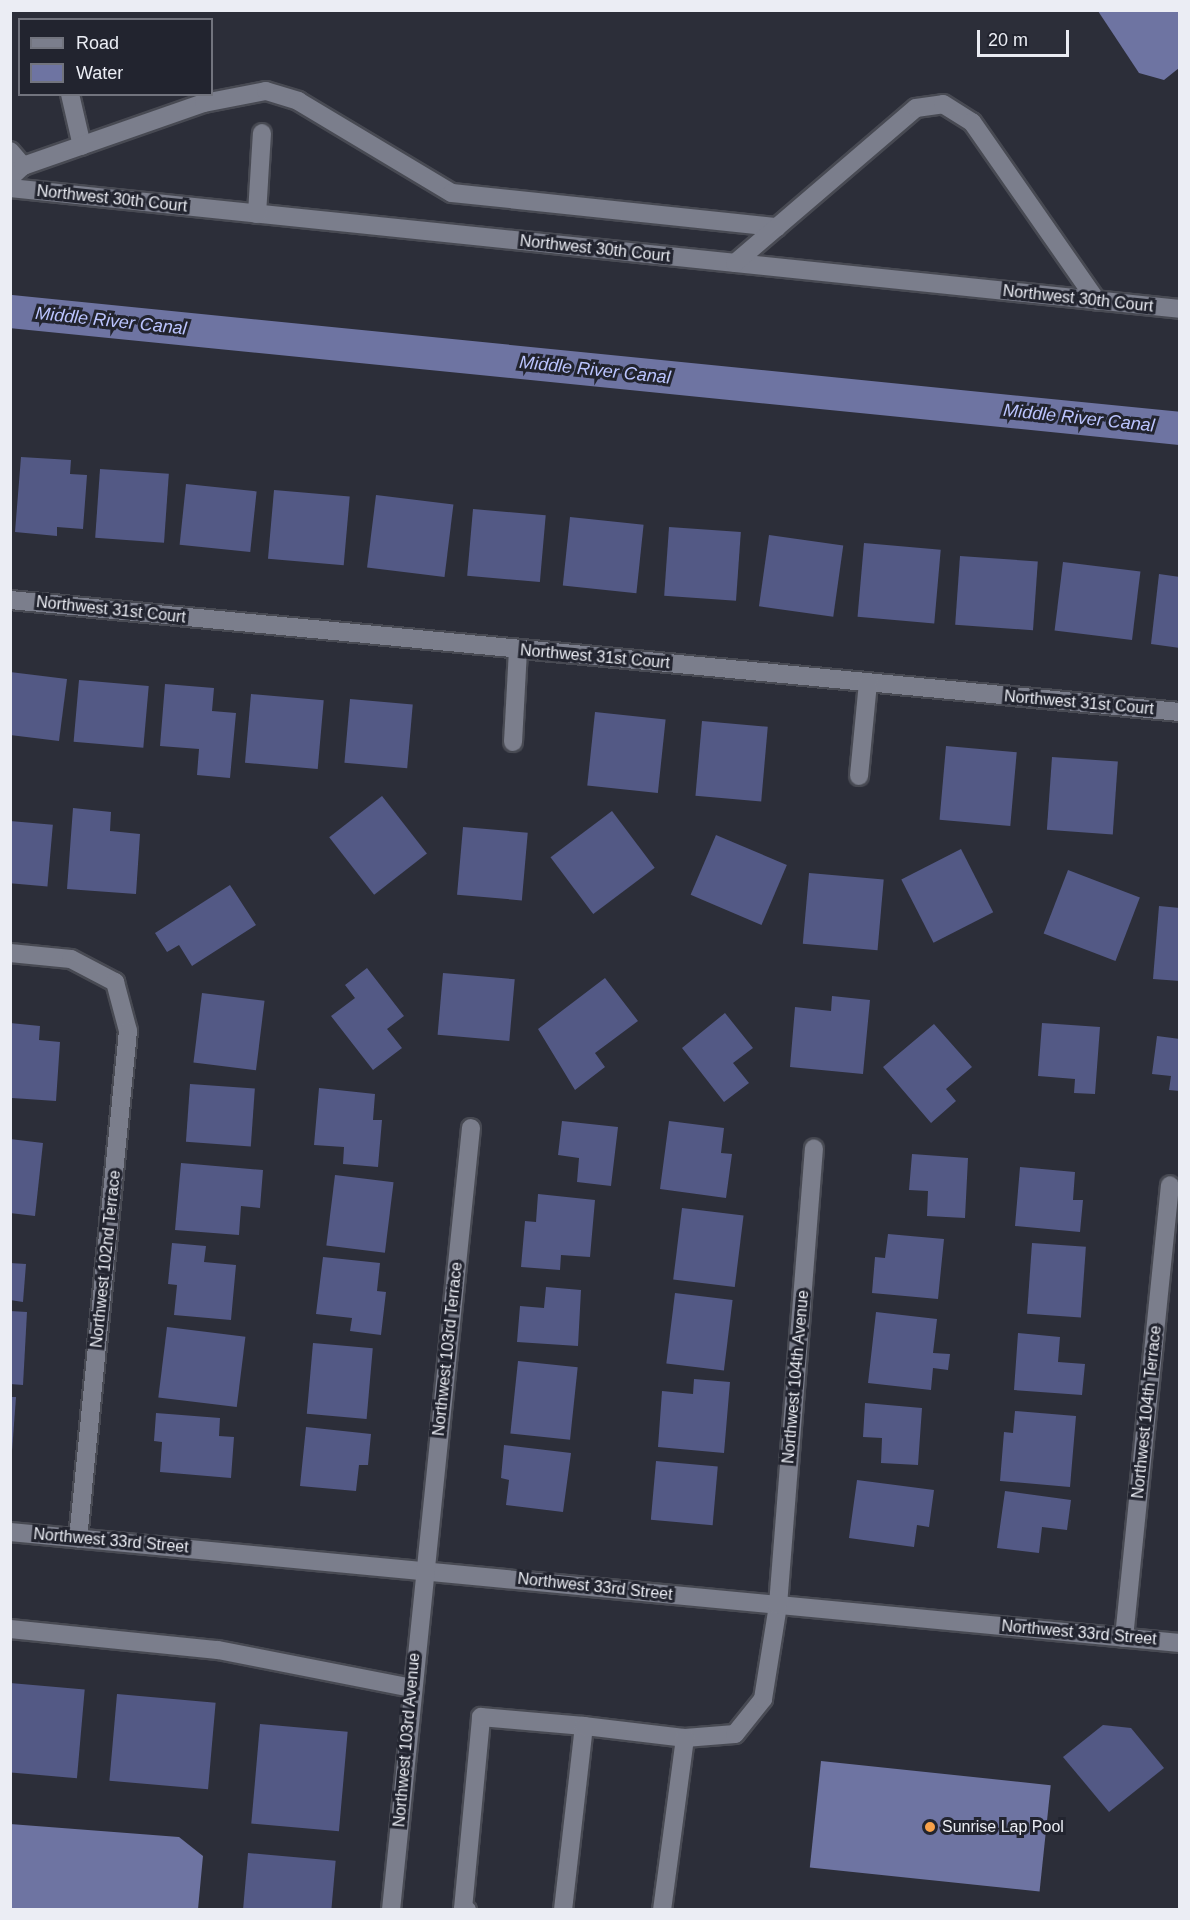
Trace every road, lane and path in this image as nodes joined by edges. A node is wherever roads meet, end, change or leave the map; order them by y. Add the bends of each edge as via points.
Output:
1 (70, 96) edge
2 (262, 133) dead end
3 (82, 146) junction
4 (10, 151) edge
5 (17, 172) edge
6 (10, 188) edge
7 (257, 214) junction
8 (777, 227) junction
9 (735, 263) junction
10 (1097, 301) junction
11 (1179, 309) edge
12 (10, 600) edge
13 (518, 650) junction
14 (868, 683) junction
15 (1179, 712) edge
16 (513, 742) dead end
17 (859, 776) dead end
18 (10, 953) edge
19 (471, 1128) dead end
20 (814, 1148) dead end
21 (1170, 1185) dead end
22 (10, 1532) edge
23 (78, 1539) junction
24 (424, 1570) junction
25 (778, 1605) junction
26 (10, 1629) edge
27 (1124, 1638) junction
28 (1179, 1643) edge
29 (411, 1688) junction
30 (584, 1726) junction
31 (685, 1738) junction
32 (391, 1910) edge
33 (467, 1910) edge
34 (563, 1910) edge
35 (662, 1910) edge

1 - 3 street
2 - 7 street
3 - 5 street
3 - 8 street via 204,103 266,91 298,100 452,193
4 - 5 street
6 - 7 street, Northwest 30th Court
7 - 9 street, Northwest 30th Court
8 - 9 street
8 - 10 street via 916,108 943,104 972,122
9 - 10 street, Northwest 30th Court
10 - 11 street, Northwest 30th Court
12 - 13 street, Northwest 31st Court
13 - 14 street, Northwest 31st Court
13 - 16 street
14 - 15 street, Northwest 31st Court
14 - 17 street
18 - 23 street, Northwest 102nd Terrace via 71,959 115,982 128,1031
19 - 24 street, Northwest 103rd Terrace
20 - 25 street, Northwest 104th Avenue
21 - 27 street, Northwest 104th Terrace
22 - 23 street, Northwest 33rd Street
23 - 24 street, Northwest 33rd Street
24 - 25 street, Northwest 33rd Street
24 - 29 street, Northwest 103rd Avenue
25 - 27 street, Northwest 33rd Street
25 - 31 street, Northwest 104th Avenue via 763,1699 735,1734
26 - 29 street via 218,1650
27 - 28 street, Northwest 33rd Street
29 - 32 street, Northwest 103rd Avenue
30 - 31 street, Northwest 104th Avenue
30 - 33 street, Northwest 104th Avenue via 480,1717 463,1909
30 - 34 street
31 - 35 street

